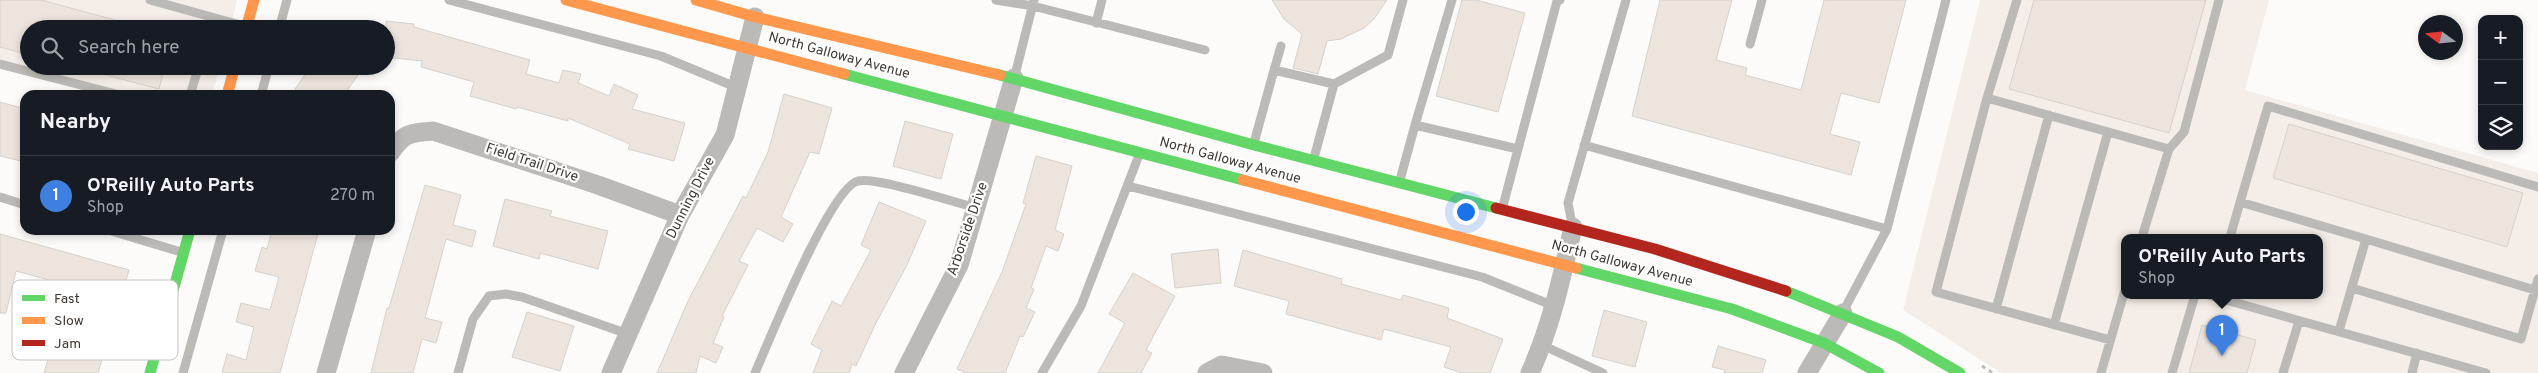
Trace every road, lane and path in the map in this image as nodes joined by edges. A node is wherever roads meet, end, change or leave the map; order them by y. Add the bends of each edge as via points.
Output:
1 (150, 0) edge
2 (254, 0) edge
3 (287, 0) edge
4 (450, 0) edge
5 (566, 0) edge
6 (696, 0) edge
7 (996, 0) edge
8 (1102, 0) edge
9 (1404, 0) edge
10 (1452, 0) edge
11 (1560, 0) edge
12 (1626, 0) edge
13 (1762, 0) edge
14 (1946, 0) edge
15 (2017, 0) edge
16 (2220, 0) edge
17 (1033, 3) edge
18 (756, 12) junction
19 (214, 18) joint
20 (220, 20) edge
21 (248, 20) edge
22 (281, 20) edge
23 (1096, 23) junction
24 (1750, 44) dead end
25 (1280, 46) dead end
26 (748, 48) junction
27 (1205, 50) dead end
28 (0, 64) edge
29 (20, 69) edge
30 (1274, 70) junction
31 (43, 75) edge
32 (196, 75) edge
33 (233, 75) edge
34 (266, 75) edge
35 (1014, 78) junction
36 (1334, 84) junction
37 (738, 88) junction
38 (101, 90) edge
39 (192, 90) edge
40 (228, 90) edge
41 (261, 90) edge
42 (1987, 98) junction
43 (1005, 115) junction
44 (2049, 115) junction
45 (1415, 125) junction
46 (2108, 132) junction
47 (1254, 145) junction
48 (1584, 145) junction
49 (395, 146) edge
50 (1518, 149) junction
51 (2169, 149) junction
52 (1140, 153) junction
53 (1313, 161) junction
54 (1399, 182) junction
55 (1128, 186) junction
56 (2538, 187) edge
57 (0, 197) edge
58 (2240, 202) junction
59 (20, 203) edge
60 (977, 208) junction
61 (1502, 209) junction
62 (680, 215) junction
63 (1573, 227) junction
64 (1887, 229) junction
65 (2143, 234) edge
66 (2231, 234) edge
67 (125, 235) edge
68 (189, 235) edge
69 (222, 235) edge
70 (366, 235) edge
71 (2366, 239) junction
72 (184, 253) junction
73 (1565, 264) junction
74 (2538, 279) edge
75 (176, 280) edge
76 (2352, 288) junction
77 (2536, 290) edge
78 (2122, 299) edge
79 (2194, 299) edge
80 (2223, 299) edge
81 (1554, 306) junction
82 (1996, 309) junction
83 (1843, 313) junction
84 (2299, 320) junction
85 (2054, 325) junction
86 (2339, 332) junction
87 (628, 334) junction
88 (2110, 340) junction
89 (1824, 343) junction
90 (1542, 345) junction
91 (2417, 353) junction
92 (154, 360) edge
93 (150, 373) edge
94 (183, 373) edge
95 (326, 373) edge
96 (458, 373) edge
97 (611, 373) edge
98 (755, 373) edge
99 (904, 373) edge
100 (1042, 373) edge
101 (1207, 373) edge
102 (1264, 373) edge
103 (1530, 373) edge
104 (1603, 373) edge
105 (1807, 373) edge
106 (1879, 373) edge
107 (1960, 373) edge
108 (2101, 373) edge
109 (2172, 373) edge
110 (2283, 373) edge
111 (2412, 373) edge
112 (2486, 373) edge

1 - 19 lane
2 - 21 main road
3 - 22 lane
4 - 37 lane via 661,56
5 - 26 main road, North Galloway Avenue
6 - 18 main road, North Galloway Avenue
7 - 17 lane
8 - 23 lane
9 - 36 lane via 1388,55
10 - 45 lane
11 - 50 lane via 1557,1
12 - 48 lane
13 - 24 lane
14 - 64 lane
15 - 42 lane
16 - 51 lane via 2184,132
17 - 23 lane
17 - 35 lane
18 - 26 street, Dunning Drive
18 - 35 main road, North Galloway Avenue
19 - 20 lane
23 - 27 lane
25 - 30 lane
26 - 37 street, Dunning Drive
26 - 43 main road, North Galloway Avenue
28 - 29 lane
30 - 36 lane
30 - 47 lane
31 - 38 lane
32 - 39 lane
33 - 40 main road
34 - 41 lane
35 - 43 street, Arborside Drive
35 - 47 main road, North Galloway Avenue
36 - 53 lane
37 - 62 street, Dunning Drive via 725,135
42 - 44 lane
42 - 82 lane via 1936,292
43 - 52 main road, North Galloway Avenue
43 - 60 street, Arborside Drive
44 - 46 lane
44 - 82 lane
45 - 50 lane
45 - 54 lane
46 - 51 lane
46 - 85 lane
47 - 53 main road, North Galloway Avenue
48 - 63 lane via 1568,203
48 - 64 lane
49 - 62 street, Field Trail Drive via 411,132 433,131
50 - 61 lane
51 - 65 lane
52 - 55 lane
52 - 73 main road, North Galloway Avenue
53 - 54 main road, North Galloway Avenue
54 - 61 main road, North Galloway Avenue
55 - 81 lane via 1482,277
55 - 100 lane via 1081,306
56 - 58 lane via 2268,106
57 - 59 lane
58 - 66 lane
58 - 71 lane
60 - 98 lane via 878,182 858,181 844,190 826,218
60 - 99 street, Arborside Drive via 959,265
61 - 63 main road, North Galloway Avenue
62 - 87 street, Dunning Drive
63 - 73 street
63 - 83 main road, North Galloway Avenue via 1758,281
64 - 83 lane
67 - 72 lane
68 - 72 main road
69 - 94 lane
70 - 95 street
71 - 76 lane
71 - 77 lane
72 - 75 main road
73 - 81 street
73 - 89 main road, North Galloway Avenue via 1732,309
74 - 77 lane
76 - 77 lane via 2521,339
76 - 86 lane
78 - 88 lane
79 - 109 lane
80 - 84 lane
81 - 90 street
82 - 85 lane
83 - 89 street
83 - 107 main road, North Galloway Avenue via 1898,338
84 - 86 lane
84 - 110 lane
85 - 88 lane
86 - 91 lane
87 - 96 lane via 522,297 506,294 489,296 473,319
87 - 97 street, Dunning Drive
88 - 108 lane
89 - 105 street
89 - 106 main road, North Galloway Avenue
90 - 103 street
90 - 104 lane
91 - 111 lane
91 - 112 lane
92 - 93 main road
101 - 102 street via 1222,365

